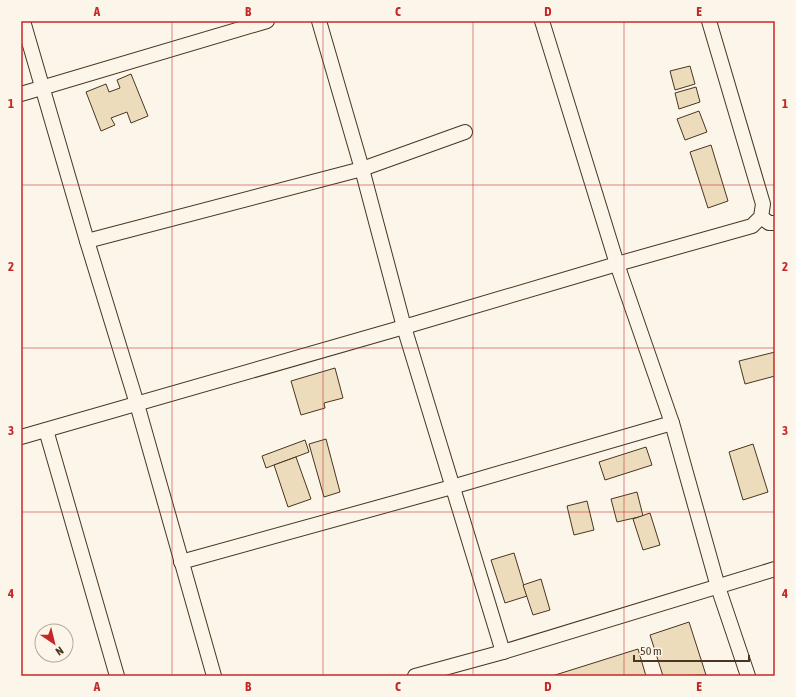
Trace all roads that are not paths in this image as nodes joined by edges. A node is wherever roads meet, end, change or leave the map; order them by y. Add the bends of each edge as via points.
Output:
1 (23, 21) edge
2 (267, 21) edge
3 (319, 21) edge
4 (542, 21) edge
5 (709, 21) edge
6 (43, 87) junction
7 (21, 94) edge
8 (465, 132) dead end
9 (362, 170) junction
10 (761, 218) junction
11 (775, 223) edge
12 (87, 241) junction
13 (617, 264) junction
14 (404, 327) junction
15 (137, 404) junction
16 (672, 423) junction
17 (46, 430) junction
18 (21, 438) edge
19 (452, 487) junction
20 (181, 562) junction
21 (775, 569) edge
22 (718, 587) junction
23 (503, 652) junction
24 (117, 676) edge
25 (214, 676) edge
26 (415, 676) edge
27 (748, 676) edge

1 - 6 street
2 - 6 street
3 - 9 street
4 - 13 street
5 - 10 street via 763,204
6 - 7 street
6 - 12 street
8 - 9 street
9 - 12 street
9 - 14 street
10 - 11 street via 769,223
10 - 13 street via 752,226
12 - 15 street
13 - 14 street
13 - 16 street
14 - 15 street
14 - 19 street
15 - 17 street
15 - 20 street
16 - 19 street
16 - 22 street
17 - 18 street
17 - 24 street
19 - 20 street
19 - 23 street
20 - 25 street
21 - 22 street
22 - 23 street
22 - 27 street
23 - 26 street

